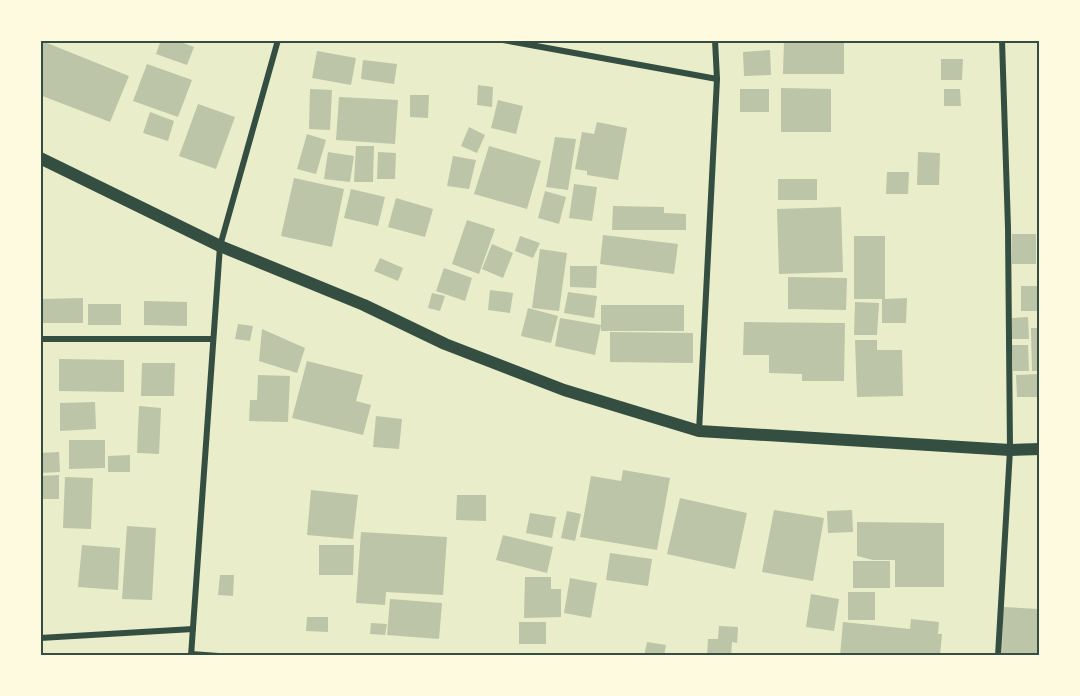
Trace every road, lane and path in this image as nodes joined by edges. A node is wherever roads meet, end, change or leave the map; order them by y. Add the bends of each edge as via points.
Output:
1 (278, 40) edge
2 (503, 40) edge
3 (715, 40) edge
4 (1002, 40) edge
5 (717, 79) junction
6 (40, 158) edge
7 (220, 246) junction
8 (40, 339) edge
9 (212, 339) junction
10 (699, 431) junction
11 (1040, 449) edge
12 (1010, 450) junction
13 (193, 629) junction
14 (40, 638) edge
15 (191, 655) edge
16 (219, 656) edge
17 (998, 656) edge

1 - 7 street
2 - 5 street
3 - 5 street
4 - 12 street
5 - 10 street
6 - 7 main road
7 - 9 street
7 - 10 main road via 364,305 445,344 564,390
8 - 9 street
9 - 13 street
10 - 12 main road
11 - 12 main road
12 - 17 street
13 - 14 street
13 - 15 street
15 - 16 street

